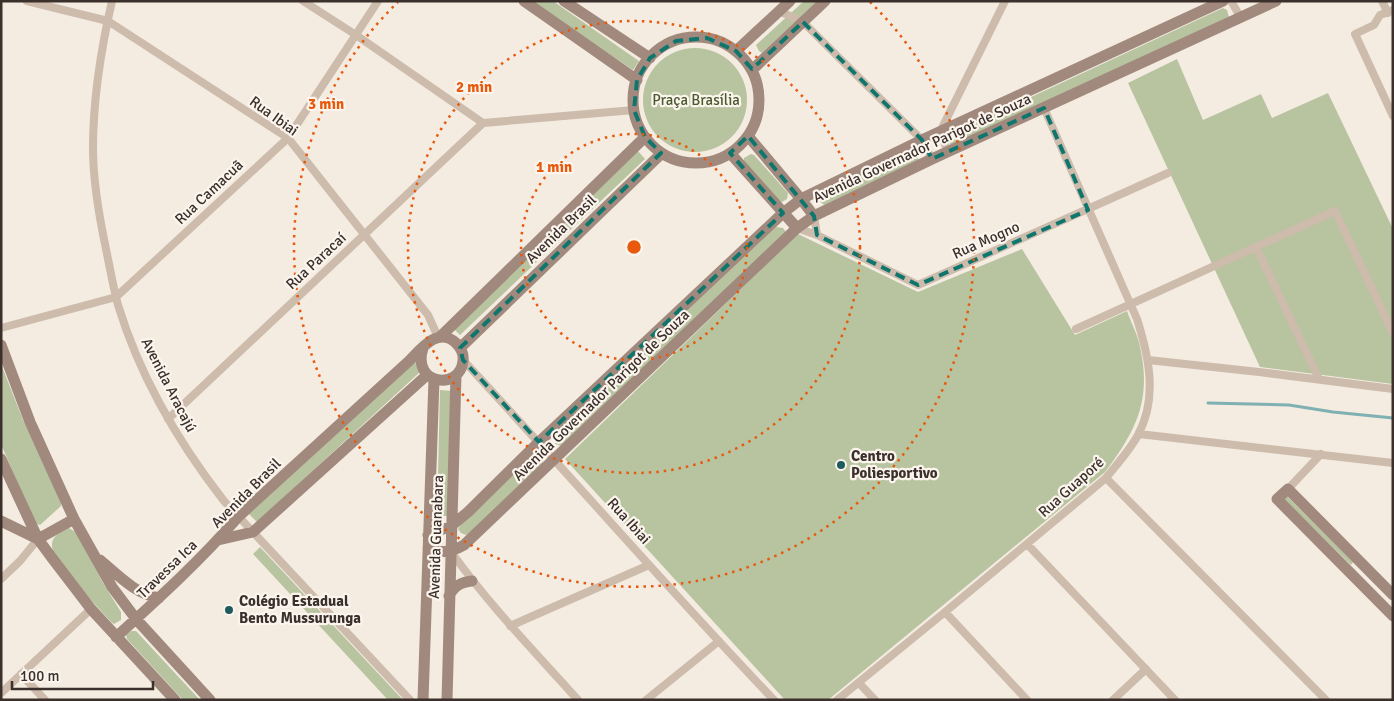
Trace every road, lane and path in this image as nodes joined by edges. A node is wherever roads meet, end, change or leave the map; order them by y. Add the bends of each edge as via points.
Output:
1 (27, 1) edge
2 (112, 1) edge
3 (303, 1) edge
4 (378, 1) edge
5 (524, 1) edge
6 (564, 1) edge
7 (790, 1) edge
8 (825, 1) edge
9 (1006, 1) edge
10 (1223, 1) edge
11 (1231, 1) edge
12 (1276, 1) edge
13 (1382, 1) edge
14 (779, 11) junction
15 (1390, 12) edge
16 (1241, 18) junction
17 (108, 21) junction
18 (804, 22) junction
19 (356, 35) junction
20 (736, 51) junction
21 (650, 58) junction
22 (752, 70) junction
23 (637, 80) junction
24 (1044, 108) junction
25 (634, 110) junction
26 (1393, 116) edge
27 (483, 123) junction
28 (940, 132) junction
29 (748, 136) junction
30 (645, 137) junction
31 (288, 138) junction
32 (922, 140) junction
33 (948, 152) junction
34 (662, 153) junction
35 (730, 153) junction
36 (932, 159) junction
37 (1168, 174) dead end
38 (801, 198) junction
39 (1088, 210) junction
40 (783, 213) junction
41 (814, 216) junction
42 (797, 228) junction
43 (365, 234) junction
44 (817, 235) junction
45 (1256, 247) junction
46 (116, 297) junction
47 (1129, 305) junction
48 (1, 328) edge
49 (1076, 328) dead end
50 (1393, 333) edge
51 (439, 337) junction
52 (1, 345) edge
53 (423, 348) junction
54 (460, 348) junction
55 (463, 360) junction
56 (1148, 360) junction
57 (456, 375) junction
58 (430, 377) junction
59 (1319, 379) junction
60 (1393, 389) edge
61 (168, 418) junction
62 (1139, 434) junction
63 (539, 442) junction
64 (1321, 454) junction
65 (1, 459) edge
66 (556, 460) junction
67 (1393, 463) edge
68 (1106, 478) junction
69 (1288, 489) junction
70 (452, 504) junction
71 (468, 512) junction
72 (238, 517) junction
73 (74, 519) junction
74 (1, 521) edge
75 (451, 526) junction
76 (253, 532) junction
77 (428, 535) junction
78 (38, 539) junction
79 (218, 540) junction
80 (1027, 544) junction
81 (428, 549) junction
82 (450, 552) junction
83 (96, 556) junction
84 (649, 565) junction
85 (1, 579) edge
86 (472, 581) junction
87 (1393, 595) edge
88 (449, 596) junction
89 (159, 598) junction
90 (91, 609) junction
91 (945, 612) junction
92 (1393, 616) edge
93 (136, 619) junction
94 (510, 626) junction
95 (116, 637) junction
96 (719, 641) junction
97 (1146, 669) junction
98 (21, 674) junction
99 (858, 683) junction
100 (1, 693) edge
101 (45, 700) edge
102 (175, 700) edge
103 (210, 700) edge
104 (410, 700) edge
105 (423, 700) edge
106 (447, 700) edge
107 (578, 700) edge
108 (646, 700) edge
109 (774, 700) edge
110 (837, 700) edge
111 (875, 700) edge
112 (1027, 700) edge
113 (1113, 700) edge
114 (1175, 700) edge
115 (1326, 700) edge

1 - 17 street, Rua Ibiai
2 - 17 street, Avenida Aracajú
3 - 19 street
4 - 19 street, Rua Camacuã
5 - 23 street
6 - 21 street
7 - 14 street
8 - 18 street
9 - 28 street
10 - 28 street, Avenida Governador Parigot de Souza
11 - 16 street
12 - 16 street, Avenida Governador Parigot de Souza
13 - 15 street
14 - 18 street
14 - 20 street
15 - 26 street via 1355,34
16 - 24 street, Avenida Governador Parigot de Souza
17 - 31 street, Rua Ibiai
17 - 46 street, Avenida Aracajú via 96,89 93,149 99,213
18 - 22 street
18 - 32 street
19 - 27 street
19 - 31 street, Rua Camacuã
20 - 21 street via 707,38 691,38 676,41
20 - 22 street
21 - 23 street
22 - 29 street via 757,83 759,111
23 - 25 street via 633,94
24 - 33 street, Avenida Governador Parigot de Souza
24 - 39 street, Rua Guaporé
25 - 27 street
25 - 30 street
27 - 43 street, Rua Paracaí
28 - 32 street, Avenida Governador Parigot de Souza
28 - 33 street
29 - 35 street
29 - 38 street
30 - 34 street
30 - 51 street, Avenida Brasil
31 - 43 street, Rua Ibiai
31 - 46 street, Rua Camacuã
32 - 36 street
32 - 38 street, Avenida Governador Parigot de Souza
33 - 36 street, Avenida Governador Parigot de Souza
34 - 35 street via 696,163 714,161
34 - 54 street, Avenida Brasil
35 - 40 street
36 - 41 street, Avenida Governador Parigot de Souza
37 - 39 street, Rua Mogno
38 - 40 street, Avenida Governador Parigot de Souza
38 - 41 street
39 - 44 street, Rua Mogno via 918,285
39 - 47 street, Rua Guaporé
40 - 42 street
40 - 63 street, Avenida Governador Parigot de Souza
41 - 42 street, Avenida Governador Parigot de Souza
41 - 44 street
42 - 44 street, Rua Mogno
42 - 66 street, Avenida Governador Parigot de Souza
43 - 51 street, Rua Ibiai via 428,315
43 - 61 street, Rua Paracaí
45 - 47 street
45 - 50 street via 1335,211
45 - 59 street
46 - 48 street, Rua Camacuã
46 - 61 street, Avenida Aracajú via 134,352
47 - 49 street
47 - 56 street, Rua Guaporé via 1137,319
51 - 53 street
51 - 54 street via 448,338
52 - 73 street via 30,422
53 - 58 street via 421,367
53 - 72 street, Avenida Brasil
54 - 55 street
55 - 57 street
55 - 63 street, Rua Ibiai
56 - 59 street
56 - 62 street, Rua Guaporé via 1148,404
57 - 58 street via 441,380
57 - 70 street, Avenida Guanabara
58 - 76 street, Avenida Brasil
58 - 77 street, Avenida Guanabara
59 - 60 street
61 - 72 street, Avenida Aracajú via 203,474
62 - 64 street
62 - 68 street, Rua Guaporé
63 - 66 street, Rua Ibiai
63 - 71 street, Avenida Governador Parigot de Souza
64 - 67 street
64 - 69 street
65 - 78 street
66 - 82 street, Avenida Governador Parigot de Souza via 464,545
66 - 84 street, Rua Ibiai
68 - 80 street, Rua Guaporé
68 - 115 street
69 - 87 street
69 - 92 street via 1277,500
70 - 71 street
70 - 75 street, Avenida Guanabara
71 - 75 street, Avenida Governador Parigot de Souza
72 - 76 street, Avenida Aracajú
72 - 79 street, Avenida Brasil
73 - 78 street
73 - 83 street
74 - 78 street
75 - 77 street, Avenida Governador Parigot de Souza
75 - 82 street, Avenida Guanabara
76 - 79 street, Avenida Brasil
76 - 104 street, Avenida Aracajú
77 - 81 street, Avenida Guanabara
78 - 85 street
78 - 90 street
79 - 89 street, Travessa Ica
80 - 91 street, Rua Guaporé
80 - 97 street
81 - 82 street
81 - 105 street, Avenida Guanabara
82 - 86 street
82 - 88 street, Avenida Guanabara
83 - 89 street via 135,589
83 - 93 street via 112,588
84 - 94 street
84 - 96 street, Rua Ibiai
86 - 88 street via 458,584
86 - 94 street
88 - 106 street, Avenida Guanabara
89 - 93 street, Travessa Ica
90 - 95 street
90 - 98 street
91 - 99 street, Rua Guaporé
91 - 112 street
93 - 95 street, Travessa Ica
93 - 103 street
94 - 107 street
95 - 102 street
96 - 108 street
96 - 109 street, Rua Ibiai
97 - 113 street
97 - 114 street
98 - 100 street
98 - 101 street
99 - 110 street, Rua Guaporé
99 - 111 street

